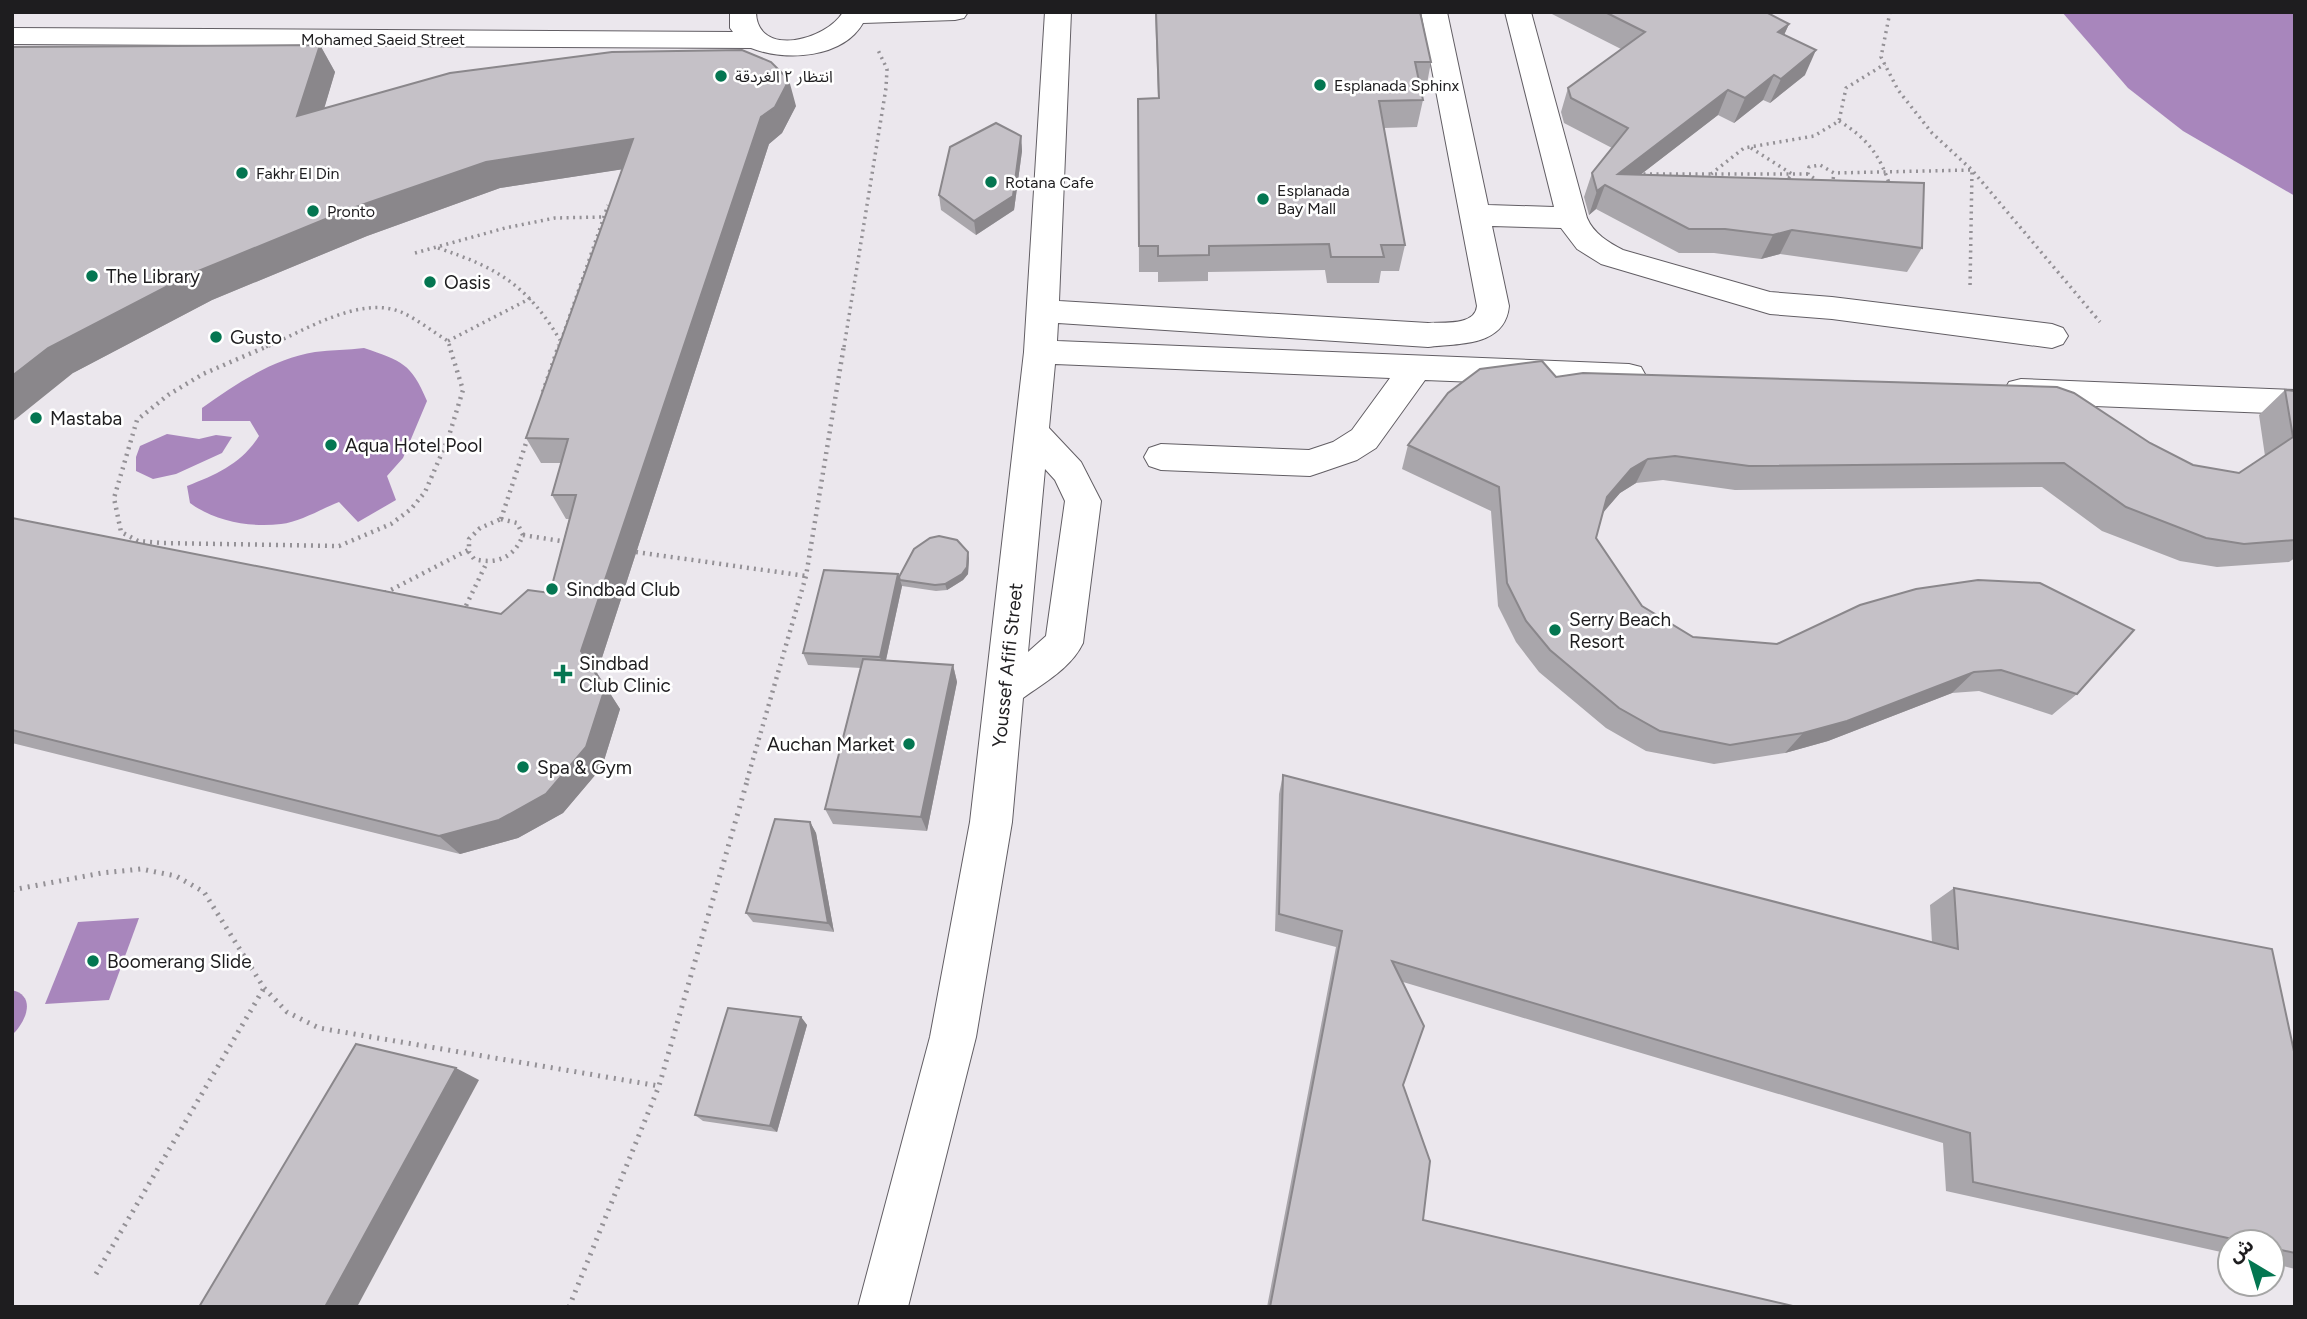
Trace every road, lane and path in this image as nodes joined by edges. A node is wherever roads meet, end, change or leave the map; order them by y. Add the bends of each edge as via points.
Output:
1 (132, 12) edge
2 (221, 12) edge
3 (743, 12) edge
4 (955, 12) edge
5 (1058, 12) edge
6 (1434, 12) edge
7 (1518, 12) edge
8 (1890, 12) edge
9 (854, 17) edge
10 (12, 36) edge
11 (88, 38) junction
12 (234, 38) junction
13 (754, 40) junction
14 (1885, 64) junction
15 (1839, 121) junction
16 (1749, 147) junction
17 (1972, 170) junction
18 (1834, 173) junction
19 (1885, 173) junction
20 (1561, 174) junction
21 (1690, 174) junction
22 (1710, 174) junction
23 (1792, 174) junction
24 (1808, 174) junction
25 (1699, 180) edge
26 (1783, 185) edge
27 (1893, 198) edge
28 (608, 205) edge
29 (1475, 215) junction
30 (603, 217) junction
31 (1572, 218) junction
32 (437, 247) junction
33 (415, 253) dead end
34 (531, 298) junction
35 (1043, 311) junction
36 (2099, 322) dead end
37 (1969, 327) junction
38 (2052, 336) dead end
39 (448, 341) junction
40 (560, 341) junction
41 (1040, 352) junction
42 (1416, 367) junction
43 (1653, 377) edge
44 (1988, 390) edge
45 (2295, 402) edge
46 (539, 404) edge
47 (530, 430) edge
48 (1032, 432) junction
49 (1161, 457) dead end
50 (501, 519) junction
51 (523, 536) junction
52 (571, 542) edge
53 (468, 550) junction
54 (636, 552) dead end
55 (487, 562) junction
56 (806, 576) junction
57 (383, 594) edge
58 (463, 613) edge
59 (1005, 690) junction
60 (12, 890) edge
61 (264, 988) junction
62 (659, 1086) junction
63 (96, 1274) dead end
64 (569, 1307) edge
65 (883, 1307) edge

1 - 11 street
2 - 12 street via 222,30
3 - 13 street via 741,24
4 - 9 street
5 - 35 street, Youssef Afifi Street
6 - 29 street
7 - 20 street
8 - 14 path via 1881,57
9 - 13 street, Mohamed Saeid Street via 830,40 806,47 781,48
9 - 56 path via 881,52 887,69 886,88
10 - 11 street, Mohamed Saeid Street
11 - 12 street, Mohamed Saeid Street
12 - 13 street, Mohamed Saeid Street
14 - 15 path via 1846,88
14 - 17 path via 1898,90 1932,133
15 - 16 path via 1814,136
15 - 19 path via 1866,138 1881,158
16 - 22 path
16 - 23 path
17 - 19 path
17 - 36 path
17 - 37 path
18 - 19 path
18 - 24 path via 1814,165
18 - 24 path via 1828,182 1816,181
19 - 27 path
20 - 21 path
20 - 31 street
21 - 22 path
21 - 25 path
22 - 23 path
23 - 24 path
23 - 26 path
28 - 30 path
29 - 31 street
29 - 35 street via 1493,306 1492,316 1478,330 1428,335
30 - 32 path via 555,218
30 - 40 path
31 - 37 street via 1584,240 1612,257 1770,303
32 - 33 path
32 - 34 path via 480,261 515,281
34 - 39 path
34 - 40 path via 542,308
35 - 41 street, Youssef Afifi Street
37 - 38 street
39 - 39 path via 401,312 379,307 355,309 203,374 137,420 114,498 121,532 138,541 162,543 339,547 391,524 425,492 448,439 463,390
40 - 46 path
41 - 42 street
41 - 48 street, Youssef Afifi Street
42 - 43 street
42 - 49 street via 1364,439 1324,460
44 - 45 street
47 - 50 path
48 - 59 street, Youssef Afifi Street
48 - 59 street via 1069,471 1083,501 1064,643
50 - 51 path via 517,523
50 - 53 path via 480,527 468,542
51 - 52 path
51 - 55 path via 508,557
53 - 55 path via 474,559
53 - 57 path
54 - 56 path
55 - 58 path
56 - 62 path
59 - 65 street, Youssef Afifi Street via 991,821 953,1037
60 - 61 path via 142,869 176,876 204,892
61 - 62 path via 287,1012 318,1028
61 - 63 path
62 - 64 path

